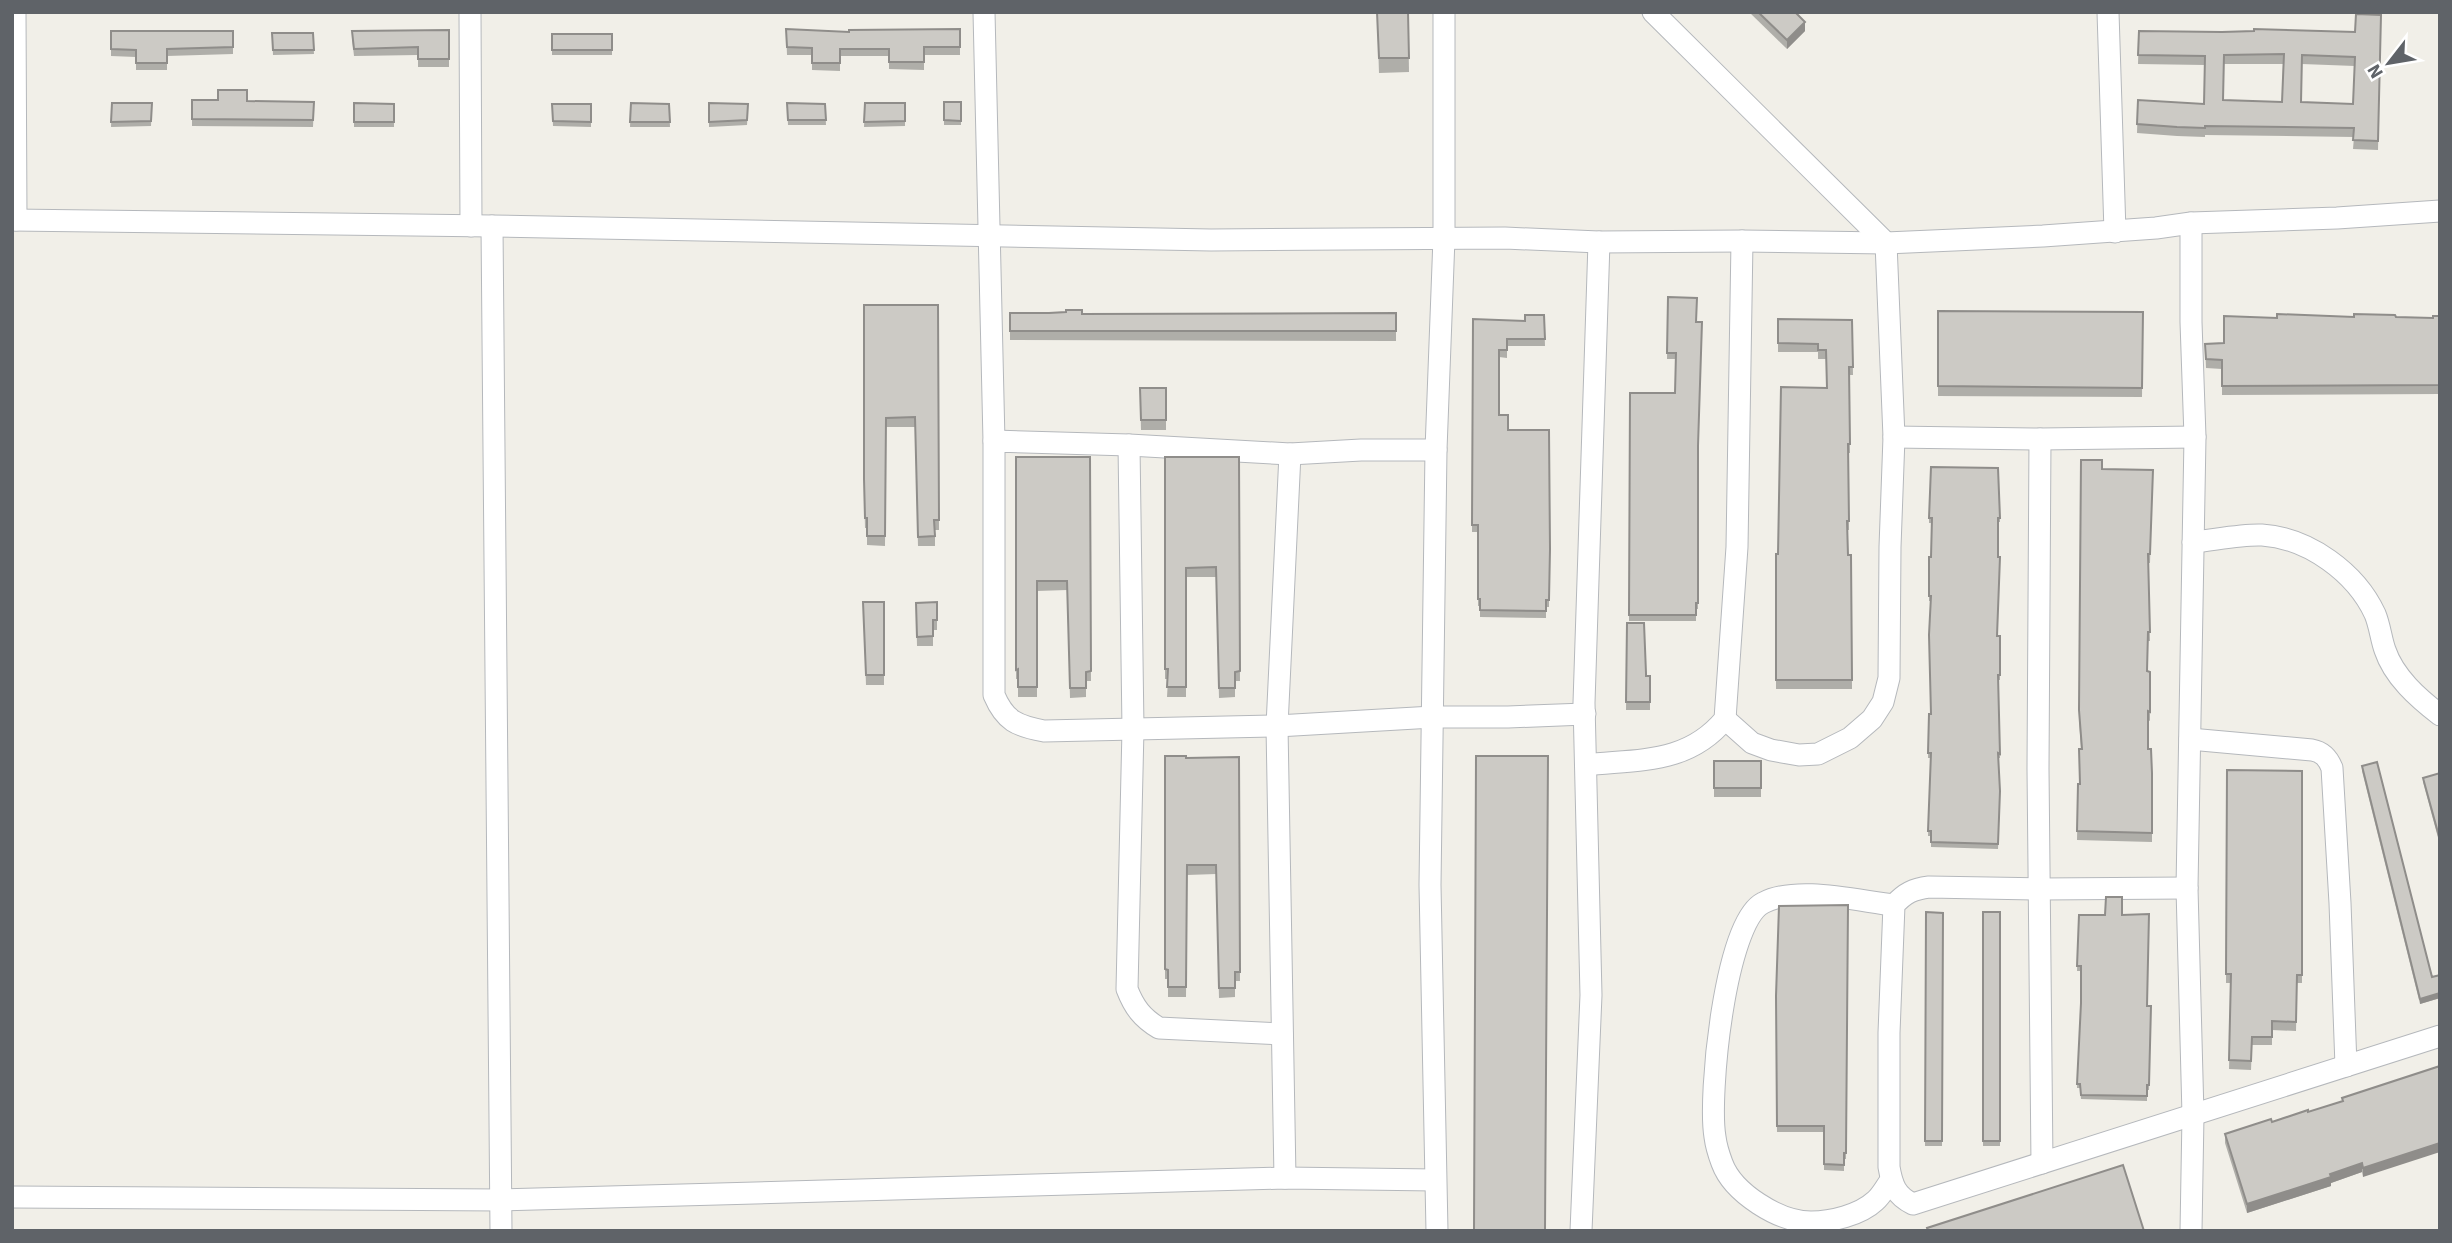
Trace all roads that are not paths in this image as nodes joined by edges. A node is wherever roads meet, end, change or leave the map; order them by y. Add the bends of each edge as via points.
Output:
1 (15, 12) edge
2 (470, 12) edge
3 (984, 12) edge
4 (1444, 12) edge
5 (1653, 12) edge
6 (2108, 12) edge
7 (2440, 211) edge
8 (14, 220) edge
9 (2191, 223) junction
10 (481, 226) junction
11 (2115, 232) junction
12 (989, 235) junction
13 (1444, 238) junction
14 (1742, 240) junction
15 (1599, 242) junction
16 (1886, 243) junction
17 (1894, 437) junction
18 (2195, 437) junction
19 (2040, 439) junction
20 (994, 441) junction
21 (1129, 445) junction
22 (1436, 450) junction
23 (1290, 454) junction
24 (2193, 542) junction
25 (1585, 714) junction
26 (2440, 715) edge
27 (1433, 717) junction
28 (1725, 719) junction
29 (1277, 726) junction
30 (1133, 729) junction
31 (2190, 740) junction
32 (1586, 765) junction
33 (2187, 888) junction
34 (2041, 889) junction
35 (1895, 905) junction
36 (1282, 1034) junction
37 (2440, 1036) edge
38 (2346, 1066) junction
39 (2193, 1115) junction
40 (2042, 1164) junction
41 (1285, 1178) junction
42 (1435, 1180) junction
43 (1891, 1180) junction
44 (12, 1197) edge
45 (502, 1200) junction
46 (501, 1231) edge
47 (1437, 1231) edge
48 (1581, 1231) edge
49 (2191, 1231) edge

1 - 8 street
2 - 10 street
3 - 12 street
4 - 13 street
5 - 16 street
6 - 11 street
7 - 9 street
8 - 10 street
9 - 11 street
9 - 18 street
10 - 12 street
10 - 45 street
11 - 16 street
12 - 13 street via 1211,240
12 - 20 street
13 - 15 street
13 - 22 street
14 - 15 street
14 - 16 street
14 - 28 street via 1737,547
15 - 25 street
16 - 17 street
17 - 19 street
17 - 28 street via 1889,678 1883,702 1850,738 1818,754 1784,753 1752,743
18 - 19 street
18 - 24 street
19 - 34 street
20 - 21 street
20 - 30 street via 994,695 1000,710 1012,721 1044,731
21 - 23 street
21 - 30 street
22 - 23 street
22 - 27 street
23 - 29 street
24 - 26 street via 2262,535 2297,544 2341,568 2362,591 2376,617 2398,676
24 - 31 street
25 - 27 street
25 - 32 street
27 - 29 street
27 - 42 street via 1430,885
28 - 32 street via 1687,750
29 - 30 street
29 - 36 street
30 - 36 street via 1127,989 1133,1004 1144,1020 1159,1028
31 - 33 street
31 - 38 street via 2312,750 2330,763
32 - 48 street via 1591,995
33 - 34 street
33 - 39 street
34 - 35 street via 1929,887 1914,889
34 - 40 street
35 - 43 street via 1889,1033
35 - 43 street via 1778,896 1754,909 1731,968 1721,1011 1714,1136 1723,1165 1749,1198 1801,1222 1824,1222 1862,1210
36 - 41 street
37 - 38 street
38 - 39 street
39 - 40 street
39 - 49 street
40 - 43 street via 1913,1204 1902,1199
41 - 42 street
41 - 45 street
42 - 47 street
44 - 45 street
45 - 46 street

